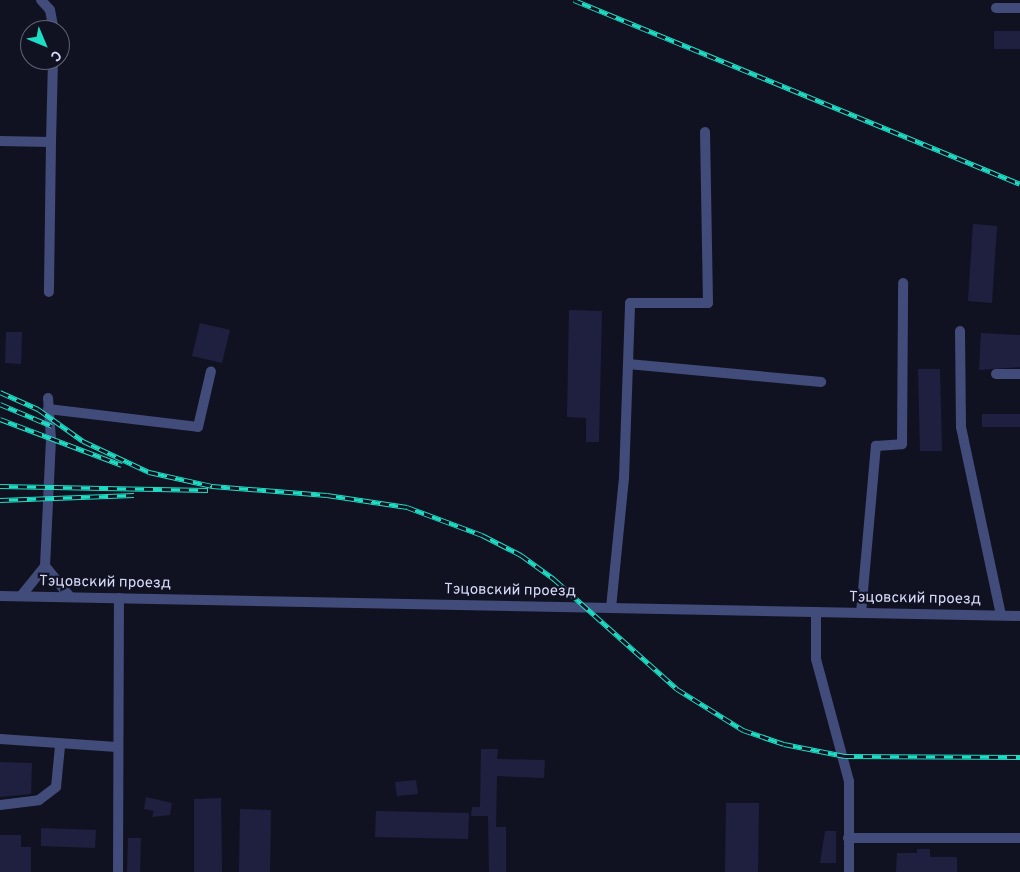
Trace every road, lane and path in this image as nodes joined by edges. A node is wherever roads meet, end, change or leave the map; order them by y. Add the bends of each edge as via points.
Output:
1 (41, 0) edge
2 (996, 8) dead end
3 (1020, 8) edge
4 (52, 20) edge
5 (53, 70) edge
6 (705, 132) dead end
7 (0, 141) edge
8 (51, 142) junction
9 (903, 283) dead end
10 (49, 292) dead end
11 (960, 331) dead end
12 (628, 364) junction
13 (211, 371) dead end
14 (996, 374) dead end
15 (1020, 374) edge
16 (822, 382) dead end
17 (48, 398) dead end
18 (48, 410) junction
19 (46, 566) junction
20 (0, 596) edge
21 (21, 596) junction
22 (70, 597) junction
23 (119, 598) junction
24 (611, 608) junction
25 (816, 612) junction
26 (861, 613) junction
27 (1001, 615) junction
28 (1020, 616) edge
29 (0, 739) edge
30 (60, 746) junction
31 (117, 747) junction
32 (0, 805) edge
33 (848, 838) junction
34 (1020, 838) edge
35 (118, 872) edge
36 (849, 872) edge

1 - 4 street via 50,10
2 - 3 street
5 - 8 street
6 - 12 street via 708,303 630,303
7 - 8 street
8 - 10 street
9 - 26 street via 902,444 876,446
11 - 27 street via 961,427
12 - 16 street
12 - 24 street via 624,478
13 - 18 street via 198,428
14 - 15 street
17 - 18 street
18 - 19 street via 51,439
19 - 21 street
19 - 22 street
20 - 21 street, Тэцовский проезд
21 - 22 street, Тэцовский проезд
22 - 23 street, Тэцовский проезд
23 - 24 street, Тэцовский проезд
23 - 31 street
24 - 25 street, Тэцовский проезд
25 - 26 street, Тэцовский проезд
25 - 33 street via 816,659 849,781
26 - 27 street, Тэцовский проезд
27 - 28 street, Тэцовский проезд
29 - 30 street via 50,741
30 - 31 street
30 - 32 street via 56,787 39,800
31 - 35 street
33 - 34 street
33 - 36 street

